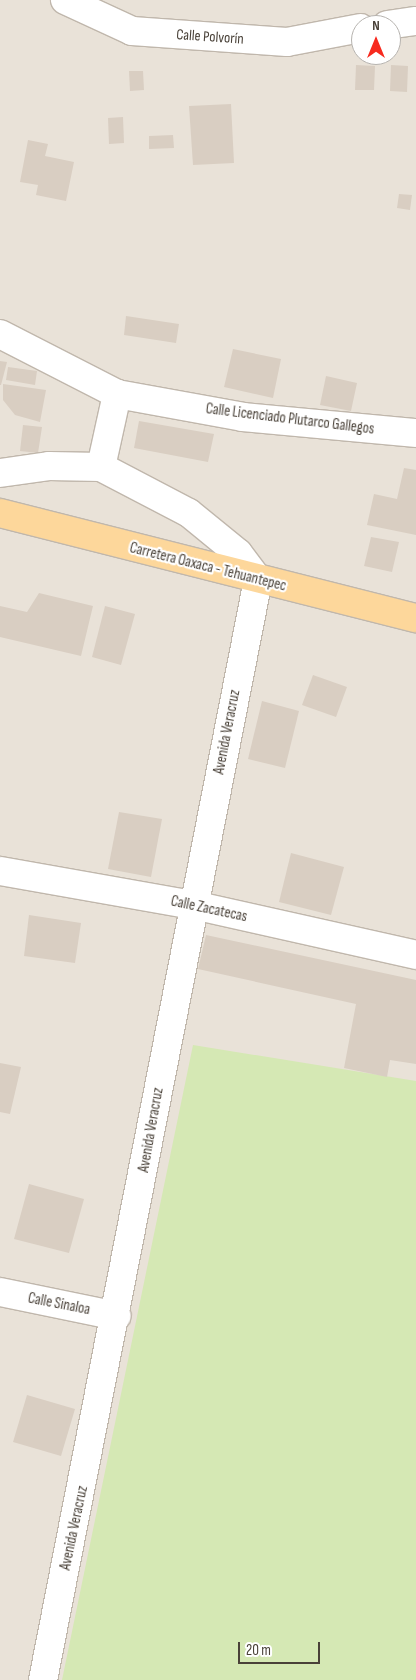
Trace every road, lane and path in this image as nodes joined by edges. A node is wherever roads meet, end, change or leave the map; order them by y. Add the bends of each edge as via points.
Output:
1 (65, 0) edge
2 (416, 22) edge
3 (401, 24) edge
4 (351, 30) edge
5 (0, 334) edge
6 (117, 394) junction
7 (416, 433) edge
8 (101, 466) junction
9 (0, 472) edge
10 (0, 513) edge
11 (258, 580) junction
12 (416, 618) edge
13 (0, 871) edge
14 (193, 905) junction
15 (416, 954) edge
16 (0, 1292) edge
17 (117, 1316) junction
18 (43, 1680) edge

1 - 4 street, Calle Polvorín via 132,31 287,42
2 - 3 street
5 - 6 street, Calle Licenciado Plutarco Gallegos
6 - 7 street, Calle Licenciado Plutarco Gallegos via 243,417
6 - 8 street
8 - 9 street via 49,466
8 - 11 street via 189,513 238,553
10 - 11 main road, Carretera Oaxaca - Tehuantepec
11 - 12 main road, Carretera Oaxaca - Tehuantepec
11 - 14 street, Avenida Veracruz
13 - 14 street, Calle Zacatecas
14 - 15 street, Calle Zacatecas
14 - 17 street, Avenida Veracruz
16 - 17 street, Calle Sinaloa
17 - 18 street, Avenida Veracruz

